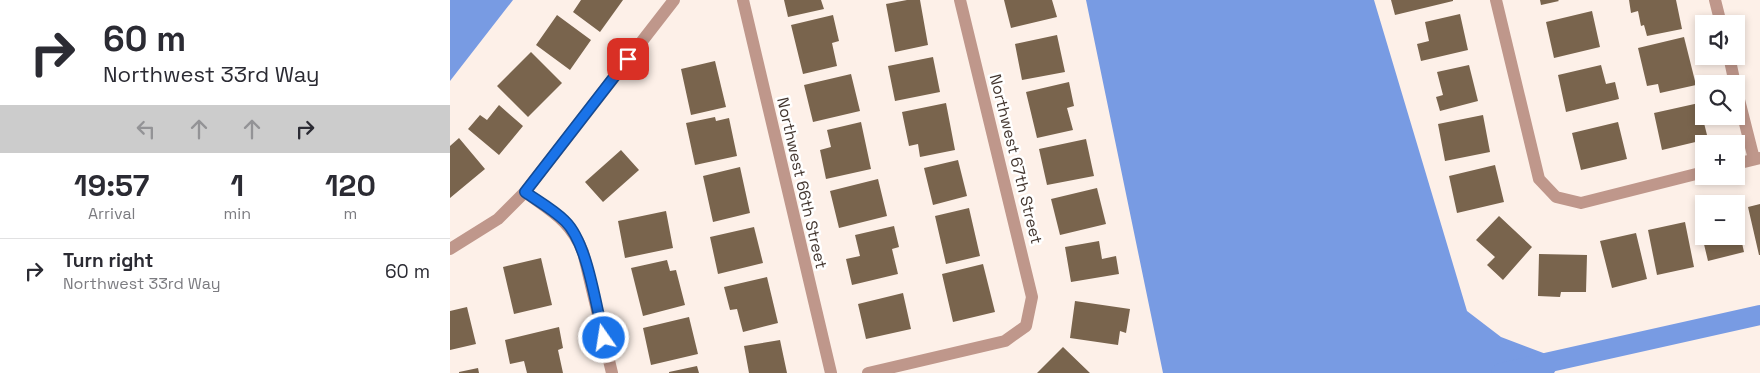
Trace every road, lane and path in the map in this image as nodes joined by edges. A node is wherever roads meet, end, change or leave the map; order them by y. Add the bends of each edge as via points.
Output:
1 (674, 0) edge
2 (742, 0) edge
3 (960, 0) edge
4 (1496, 0) edge
5 (1715, 0) edge
6 (1719, 15) edge
7 (1745, 118) edge
8 (1757, 159) edge
9 (1695, 174) edge
10 (525, 192) junction
11 (450, 249) edge
12 (612, 373) edge
13 (830, 373) edge
14 (868, 373) edge

1 - 10 street
2 - 13 street, Northwest 66th Street
3 - 14 street, Northwest 67th Street via 1032,297 1026,326 1005,340
4 - 9 street via 1540,178 1556,197 1581,203
5 - 6 street
7 - 8 street
10 - 11 street via 498,219
10 - 12 street via 565,221 576,234

